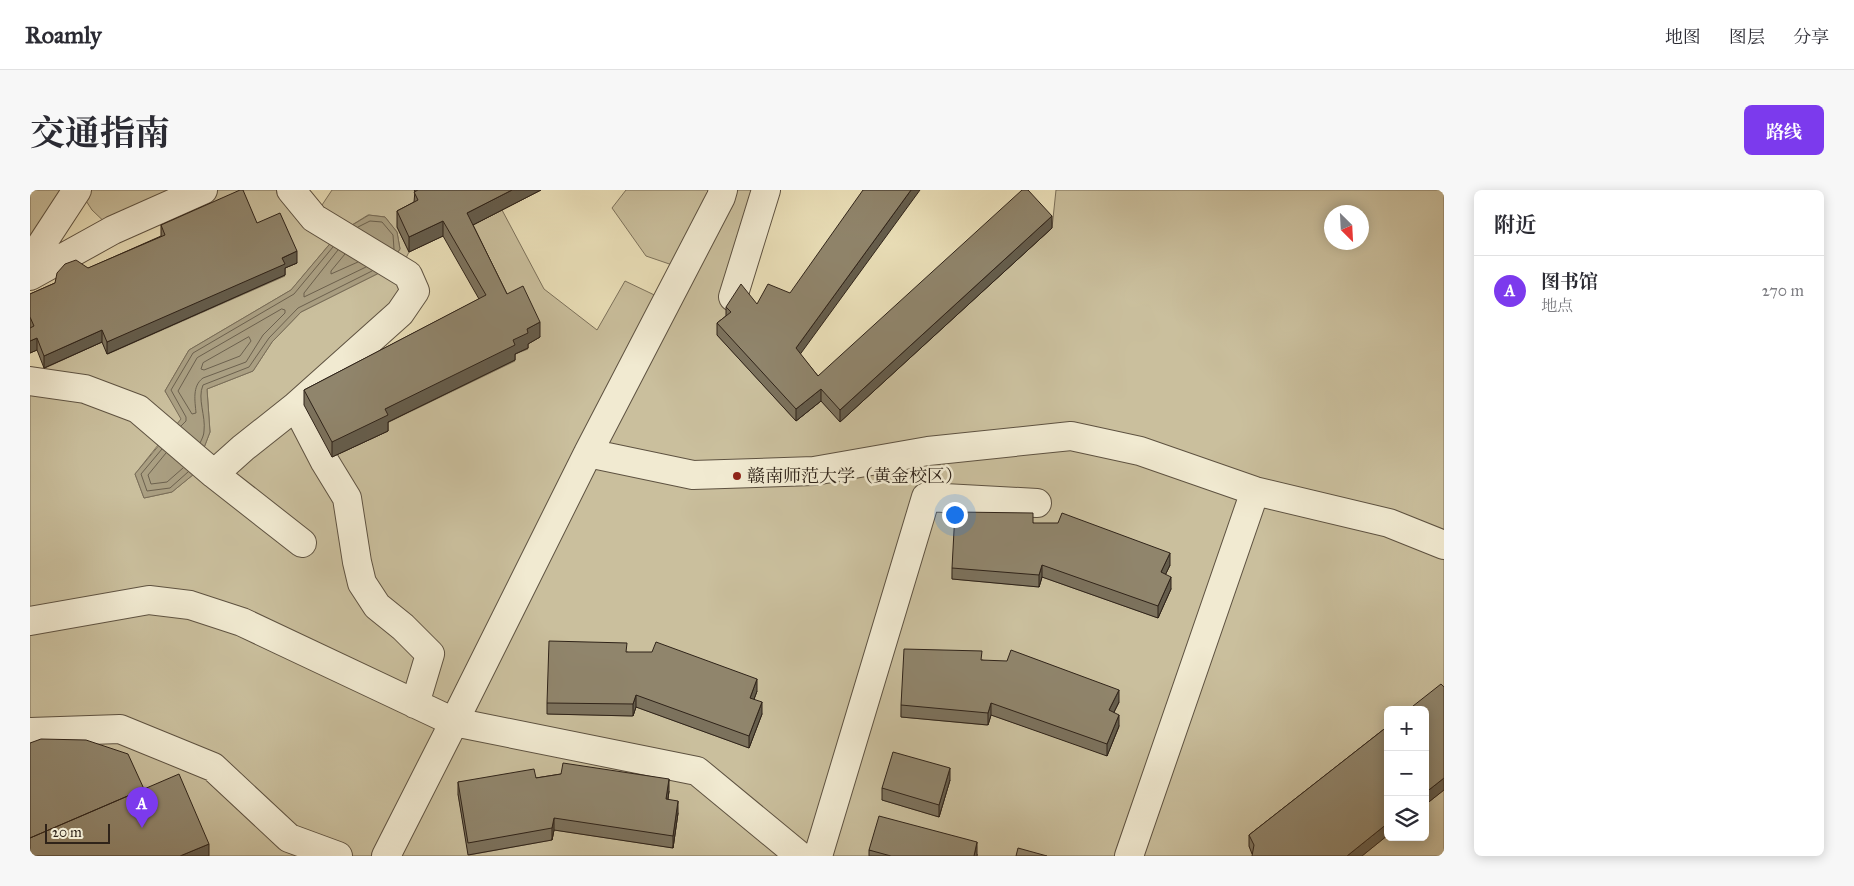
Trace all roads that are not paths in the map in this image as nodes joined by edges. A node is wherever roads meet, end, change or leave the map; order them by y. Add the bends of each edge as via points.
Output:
1 (77, 190) edge
2 (203, 190) edge
3 (291, 190) edge
4 (723, 190) edge
5 (766, 190) edge
6 (30, 262) edge
7 (30, 276) edge
8 (733, 297) edge
9 (30, 381) edge
10 (296, 406) junction
11 (588, 453) junction
12 (214, 474) junction
13 (1256, 491) junction
14 (1037, 503) dead end
15 (302, 543) dead end
16 (1444, 544) edge
17 (30, 620) edge
18 (415, 704) junction
19 (454, 722) junction
20 (30, 732) edge
21 (338, 856) edge
22 (386, 856) edge
23 (800, 856) edge
24 (818, 856) edge
25 (1129, 856) edge

1 - 6 street
2 - 7 street via 113,230
3 - 10 street via 314,218 408,275 415,291 400,313
4 - 11 street
5 - 8 street
9 - 12 street via 85,389 138,409
10 - 12 street
10 - 18 street via 347,498 362,583 377,606 430,654
11 - 13 street via 693,475 814,471 928,451 1071,436 1140,451
11 - 19 street
12 - 15 street
13 - 16 street via 1389,523
13 - 25 street
14 - 24 street via 926,497
17 - 18 street via 149,600 190,604 242,622
18 - 19 street
19 - 22 street
19 - 23 street via 697,771
20 - 21 street via 120,729 213,767 289,838

